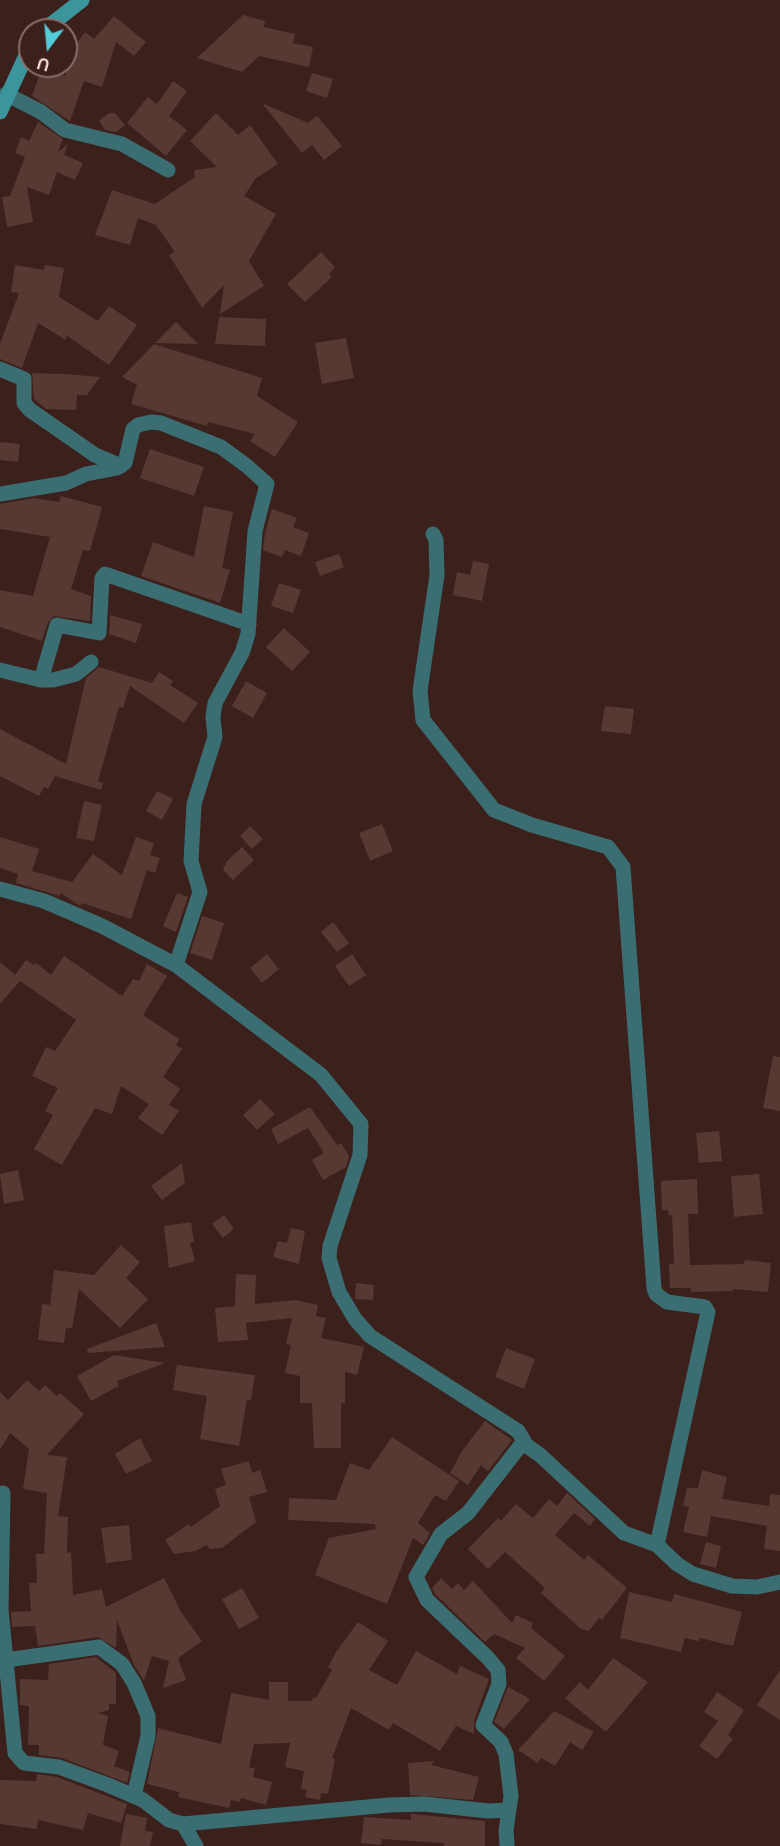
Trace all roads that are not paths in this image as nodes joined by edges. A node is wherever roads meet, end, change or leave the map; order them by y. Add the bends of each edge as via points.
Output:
1 (82, 0) edge
2 (59, 18) edge
3 (18, 70) edge
4 (6, 94) junction
5 (0, 112) edge
6 (162, 170) dead end
7 (0, 369) edge
8 (121, 466) junction
9 (0, 494) edge
10 (433, 534) dead end
11 (249, 624) junction
12 (91, 662) dead end
13 (0, 670) edge
14 (41, 680) junction
15 (0, 889) edge
16 (176, 965) junction
17 (523, 1443) junction
18 (3, 1493) dead end
19 (657, 1545) junction
20 (780, 1582) edge
21 (6, 1660) junction
22 (134, 1796) junction
23 (509, 1810) junction
24 (183, 1824) junction
25 (196, 1846) edge
26 (507, 1846) edge

1 - 2 street
3 - 4 street
4 - 5 street
4 - 6 street via 60,129 131,154
7 - 8 street via 24,380 24,403 30,410 95,455
8 - 9 street via 66,483
8 - 11 street via 133,429 151,422 161,423 221,447 267,484 255,531
10 - 19 street via 437,575 420,691 423,720 494,810 608,847 623,867 654,1288 667,1302 705,1307 708,1312
11 - 14 street via 105,574 99,633 57,626
11 - 16 street via 242,653 213,710 215,737 194,804 191,838 191,861 200,892
12 - 14 street via 69,678
13 - 14 street
15 - 16 street via 44,901 102,926
16 - 17 street via 321,1075 361,1124 360,1155 329,1258 339,1292 355,1319 386,1348 518,1431
17 - 19 street via 624,1533
17 - 23 street via 468,1513 441,1534 416,1577 427,1600 498,1670 499,1684 483,1725 501,1742 506,1754 511,1786
18 - 21 street via 1,1610
19 - 20 street via 677,1564 711,1581 757,1587
21 - 22 street via 17,1757 24,1763 59,1767
21 - 22 street via 99,1647 122,1664 148,1716 148,1736
22 - 24 street via 169,1820
23 - 24 street via 389,1805
23 - 26 street
24 - 25 street

